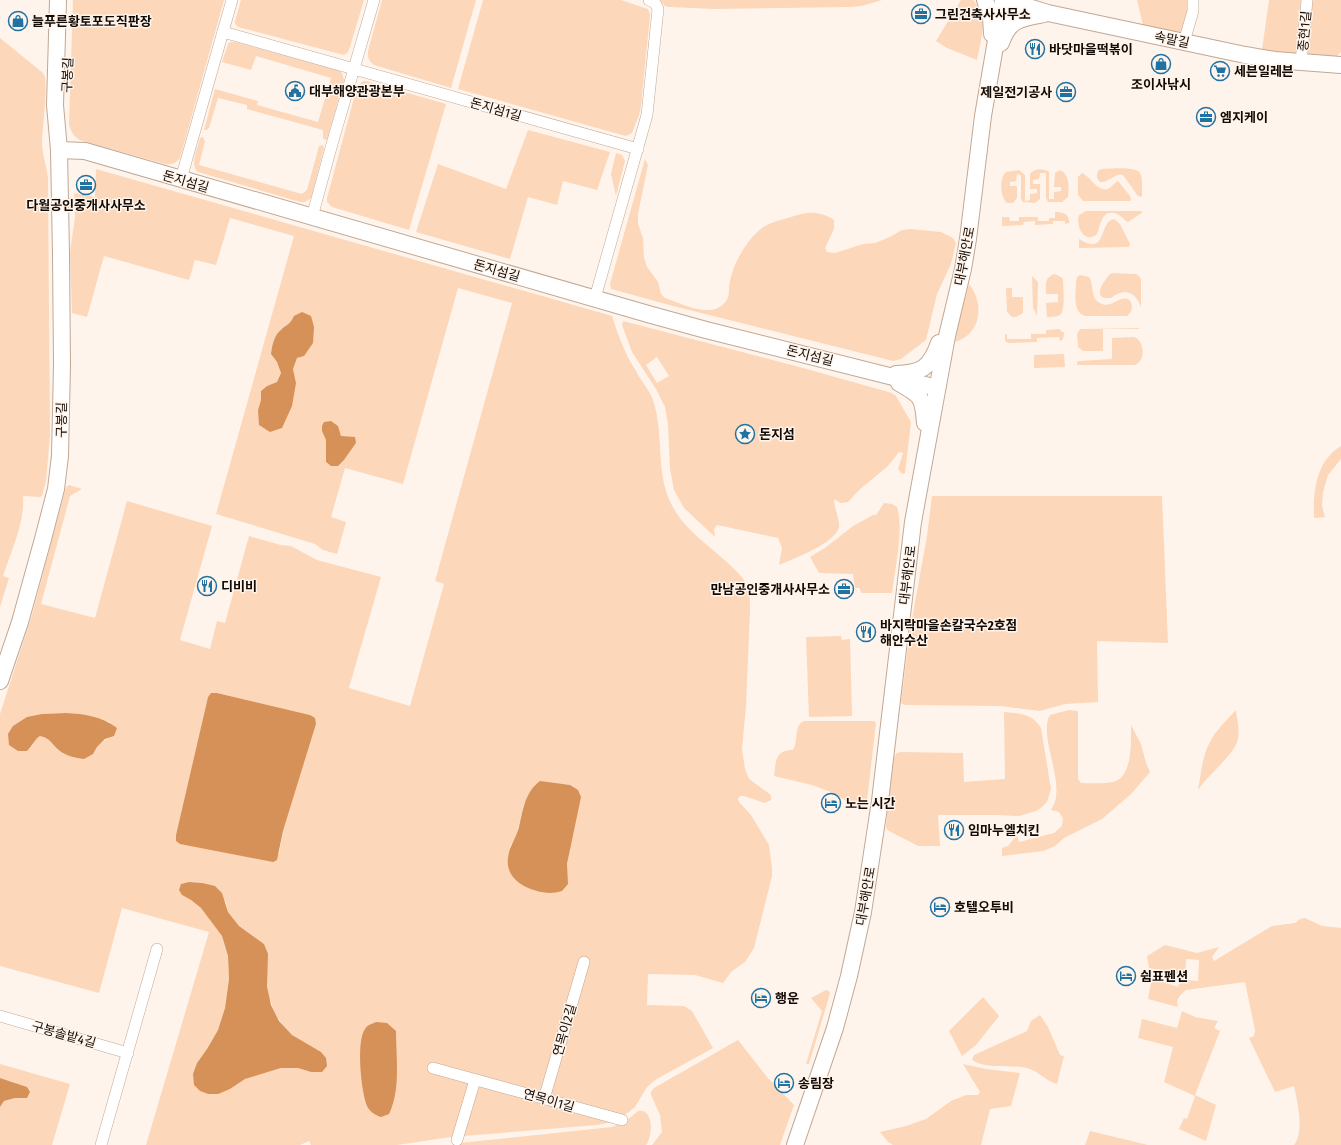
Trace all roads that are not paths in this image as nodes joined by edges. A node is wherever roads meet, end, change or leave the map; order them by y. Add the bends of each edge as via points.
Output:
1 (58, 0) edge
2 (68, 0) edge
3 (232, 0) edge
4 (374, 0) edge
5 (649, 0) edge
6 (985, 0) edge
7 (1004, 0) edge
8 (1193, 0) edge
9 (1307, 0) edge
10 (1048, 13) junction
11 (223, 32) junction
12 (1184, 42) junction
13 (1301, 62) junction
14 (1341, 65) edge
15 (354, 68) junction
16 (986, 96) junction
17 (983, 116) junction
18 (638, 149) junction
19 (59, 150) junction
20 (180, 179) junction
21 (312, 218) junction
22 (963, 269) junction
23 (595, 298) junction
24 (888, 375) junction
25 (937, 388) junction
26 (926, 451) junction
27 (0, 681) edge
28 (157, 949) dead end
29 (584, 962) dead end
30 (0, 1016) edge
31 (128, 1053) junction
32 (433, 1068) dead end
33 (475, 1080) junction
34 (544, 1099) junction
35 (622, 1120) dead end
36 (457, 1140) dead end
37 (101, 1145) edge
38 (795, 1145) edge

1 - 19 street, 구봉길 via 55,105
2 - 19 street, 구봉길 via 66,106
3 - 11 street
4 - 15 street
5 - 18 street via 657,6 655,45 647,115
6 - 17 street via 991,18 992,36 981,96
7 - 10 street, 속말길
7 - 16 street, 대부해안로
8 - 12 street via 1193,11
9 - 13 street, 종현1길
10 - 12 street, 속말길
10 - 16 street via 1022,18 1006,30 992,84
11 - 15 street, 돈지섬1길
11 - 20 street
12 - 13 street, 속말길 via 1258,57
13 - 14 street, 속말길
15 - 18 street, 돈지섬1길
15 - 21 street
16 - 17 street, 대부해안로
17 - 22 street, 대부해안로
18 - 23 street
19 - 20 street, 돈지섬길 via 84,151
19 - 27 street, 구봉길 via 62,365 58,475 20,622
20 - 21 street, 돈지섬길
21 - 23 street, 돈지섬길
22 - 24 street via 952,293 932,359 918,371
22 - 25 street, 대부해안로 via 950,319
23 - 24 street, 돈지섬길 via 706,330
24 - 25 street, 돈지섬길
24 - 26 street via 912,390 922,400
25 - 26 street, 대부해안로
26 - 38 street, 대부해안로 via 913,522 880,801 863,912 835,1028
28 - 31 street
29 - 34 street, 연목이2길
30 - 31 street, 구봉솔밭4길
31 - 37 street
32 - 33 street, 연목이1길
33 - 34 street, 연목이1길
33 - 36 street
34 - 35 street, 연목이1길

